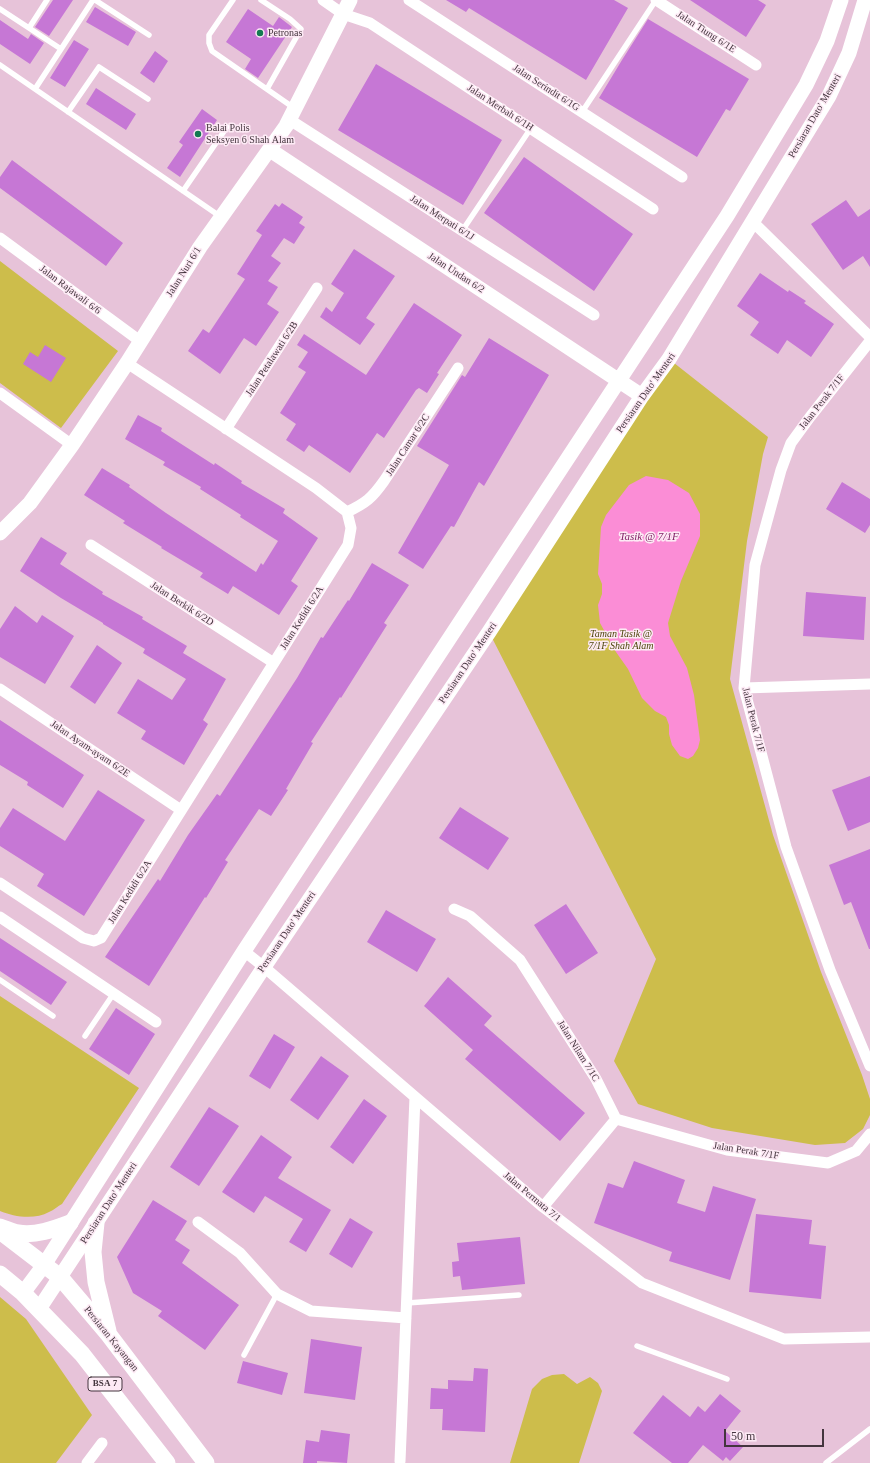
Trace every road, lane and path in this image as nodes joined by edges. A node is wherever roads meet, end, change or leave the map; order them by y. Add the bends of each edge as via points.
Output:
1 (47, 0) edge
2 (94, 0) edge
3 (232, 0) edge
4 (261, 0) edge
5 (323, 0) edge
6 (350, 0) edge
7 (656, 0) edge
8 (841, 0) edge
9 (865, 0) edge
10 (414, 1) edge
11 (0, 9) edge
12 (342, 14) junction
13 (29, 28) junction
14 (149, 36) dead end
15 (61, 49) junction
16 (0, 65) edge
17 (756, 65) dead end
18 (35, 89) junction
19 (267, 89) junction
20 (148, 99) dead end
21 (68, 112) junction
22 (582, 112) junction
23 (293, 115) junction
24 (227, 127) dead end
25 (531, 128) junction
26 (270, 150) junction
27 (682, 177) dead end
28 (183, 191) junction
29 (653, 209) dead end
30 (221, 217) junction
31 (752, 222) junction
32 (462, 231) junction
33 (0, 238) edge
34 (317, 288) dead end
35 (594, 315) dead end
36 (870, 337) edge
37 (870, 341) edge
38 (140, 342) junction
39 (127, 363) junction
40 (458, 368) dead end
41 (619, 381) junction
42 (0, 393) edge
43 (642, 396) junction
44 (226, 429) junction
45 (72, 445) junction
46 (347, 512) junction
47 (0, 533) edge
48 (91, 546) dead end
49 (274, 663) junction
50 (870, 684) edge
51 (744, 688) junction
52 (0, 689) edge
53 (181, 810) junction
54 (0, 883) edge
55 (454, 909) dead end
56 (0, 917) edge
57 (244, 951) junction
58 (264, 966) junction
59 (0, 980) edge
60 (114, 993) junction
61 (53, 1016) dead end
62 (156, 1022) dead end
63 (85, 1036) dead end
64 (870, 1066) edge
65 (414, 1097) junction
66 (616, 1119) junction
67 (870, 1134) edge
68 (543, 1207) junction
69 (198, 1222) dead end
70 (70, 1223) junction
71 (96, 1223) junction
72 (0, 1227) edge
73 (0, 1231) edge
74 (44, 1265) junction
75 (0, 1274) edge
76 (60, 1278) junction
77 (23, 1294) junction
78 (277, 1294) junction
79 (519, 1295) dead end
80 (406, 1303) junction
81 (39, 1309) junction
82 (406, 1318) junction
83 (109, 1336) junction
84 (870, 1337) edge
85 (637, 1346) dead end
86 (244, 1355) dead end
87 (727, 1379) dead end
88 (870, 1429) edge
89 (102, 1443) dead end
90 (400, 1461) dead end
91 (87, 1463) edge
92 (167, 1463) edge
93 (206, 1463) edge
94 (826, 1463) edge

1 - 13 lane
2 - 14 lane
2 - 15 lane
3 - 19 lane via 210,35 212,51
4 - 19 lane via 290,19 301,30
5 - 12 street, Jalan Merbah 6/1H
6 - 12 main road, Jalan Nuri 6/1
7 - 17 street, Jalan Tiung 6/1E
7 - 22 lane
8 - 41 main road via 827,41 806,85 727,216
9 - 31 main road, Persiaran Dato' Menteri via 849,53 829,96
10 - 22 street, Jalan Serindit 6/1G
11 - 13 lane
12 - 23 main road, Jalan Nuri 6/1
12 - 25 street, Jalan Merbah 6/1H via 370,23
13 - 15 lane
15 - 18 lane
16 - 18 lane
18 - 21 lane
19 - 23 lane
20 - 21 lane via 99,67
21 - 28 lane
22 - 27 street, Jalan Serindit 6/1G
23 - 26 main road, Jalan Nuri 6/1
23 - 32 street, Jalan Merpati 6/1J
24 - 28 lane
25 - 29 street, Jalan Merbah 6/1H
25 - 32 lane
26 - 30 main road, Jalan Nuri 6/1
26 - 41 main road, Jalan Undan 6/2
28 - 30 lane
30 - 38 main road, Jalan Nuri 6/1
31 - 36 street
31 - 43 main road, Persiaran Dato' Menteri via 669,359
32 - 35 street, Jalan Merpati 6/1J
33 - 38 street, Jalan Rajawali 6/6
34 - 44 street, Jalan Petalawati 6/2B
37 - 51 street, Jalan Perak 7/1F via 795,438 781,470 754,565
38 - 39 main road, Jalan Nuri 6/1
39 - 44 street
39 - 45 main road, Jalan Nuri 6/1
40 - 46 street, Jalan Camar 6/2C via 372,498
41 - 43 main road, Jalan Undan 6/2
41 - 57 main road
42 - 45 street
43 - 58 main road, Persiaran Dato' Menteri via 489,632
44 - 46 street via 316,488
45 - 47 main road, Jalan Nuri 6/1 via 30,504
46 - 49 street, Jalan Kedidi 6/2A via 351,528 348,545
48 - 49 street, Jalan Berkik 6/2D
49 - 53 street, Jalan Kedidi 6/2A
50 - 51 street
51 - 64 street, Jalan Perak 7/1F via 786,847 830,970
52 - 53 street, Jalan Ayam-ayam 6/2E
53 - 54 street, Jalan Kedidi 6/2A via 101,938 94,941 83,938
55 - 66 street, Jalan Nilam 7/1C via 470,916 520,960 596,1079
56 - 60 street
57 - 58 street, Jalan Permata 7/1
57 - 70 main road
58 - 65 street, Jalan Permata 7/1
58 - 71 main road, Persiaran Dato' Menteri
59 - 61 lane
60 - 62 street
60 - 63 lane
65 - 68 street, Jalan Permata 7/1
65 - 80 street
66 - 67 street, Jalan Perak 7/1F via 728,1150 828,1163 856,1151
66 - 68 street
68 - 84 street, Jalan Permata 7/1 via 642,1283 654,1288 784,1339
69 - 78 street via 240,1253
70 - 72 main road via 30,1234
70 - 74 main road
71 - 76 main road, Persiaran Dato' Menteri
71 - 83 main road via 93,1252 96,1282
73 - 74 main road, Persiaran Kayangan / BSA 7
74 - 76 main road, Persiaran Kayangan / BSA 7
74 - 77 main road
75 - 77 main road, BSA 7
76 - 81 main road, Persiaran Dato' Menteri
76 - 83 main road, Persiaran Kayangan / BSA 7
77 - 81 main road, BSA 7
78 - 82 street via 311,1311
78 - 86 lane
79 - 80 lane
80 - 82 street
81 - 92 main road, BSA 7 via 82,1354
82 - 90 street
83 - 93 main road, Persiaran Kayangan / BSA 7
85 - 87 lane
88 - 94 lane
89 - 91 street

